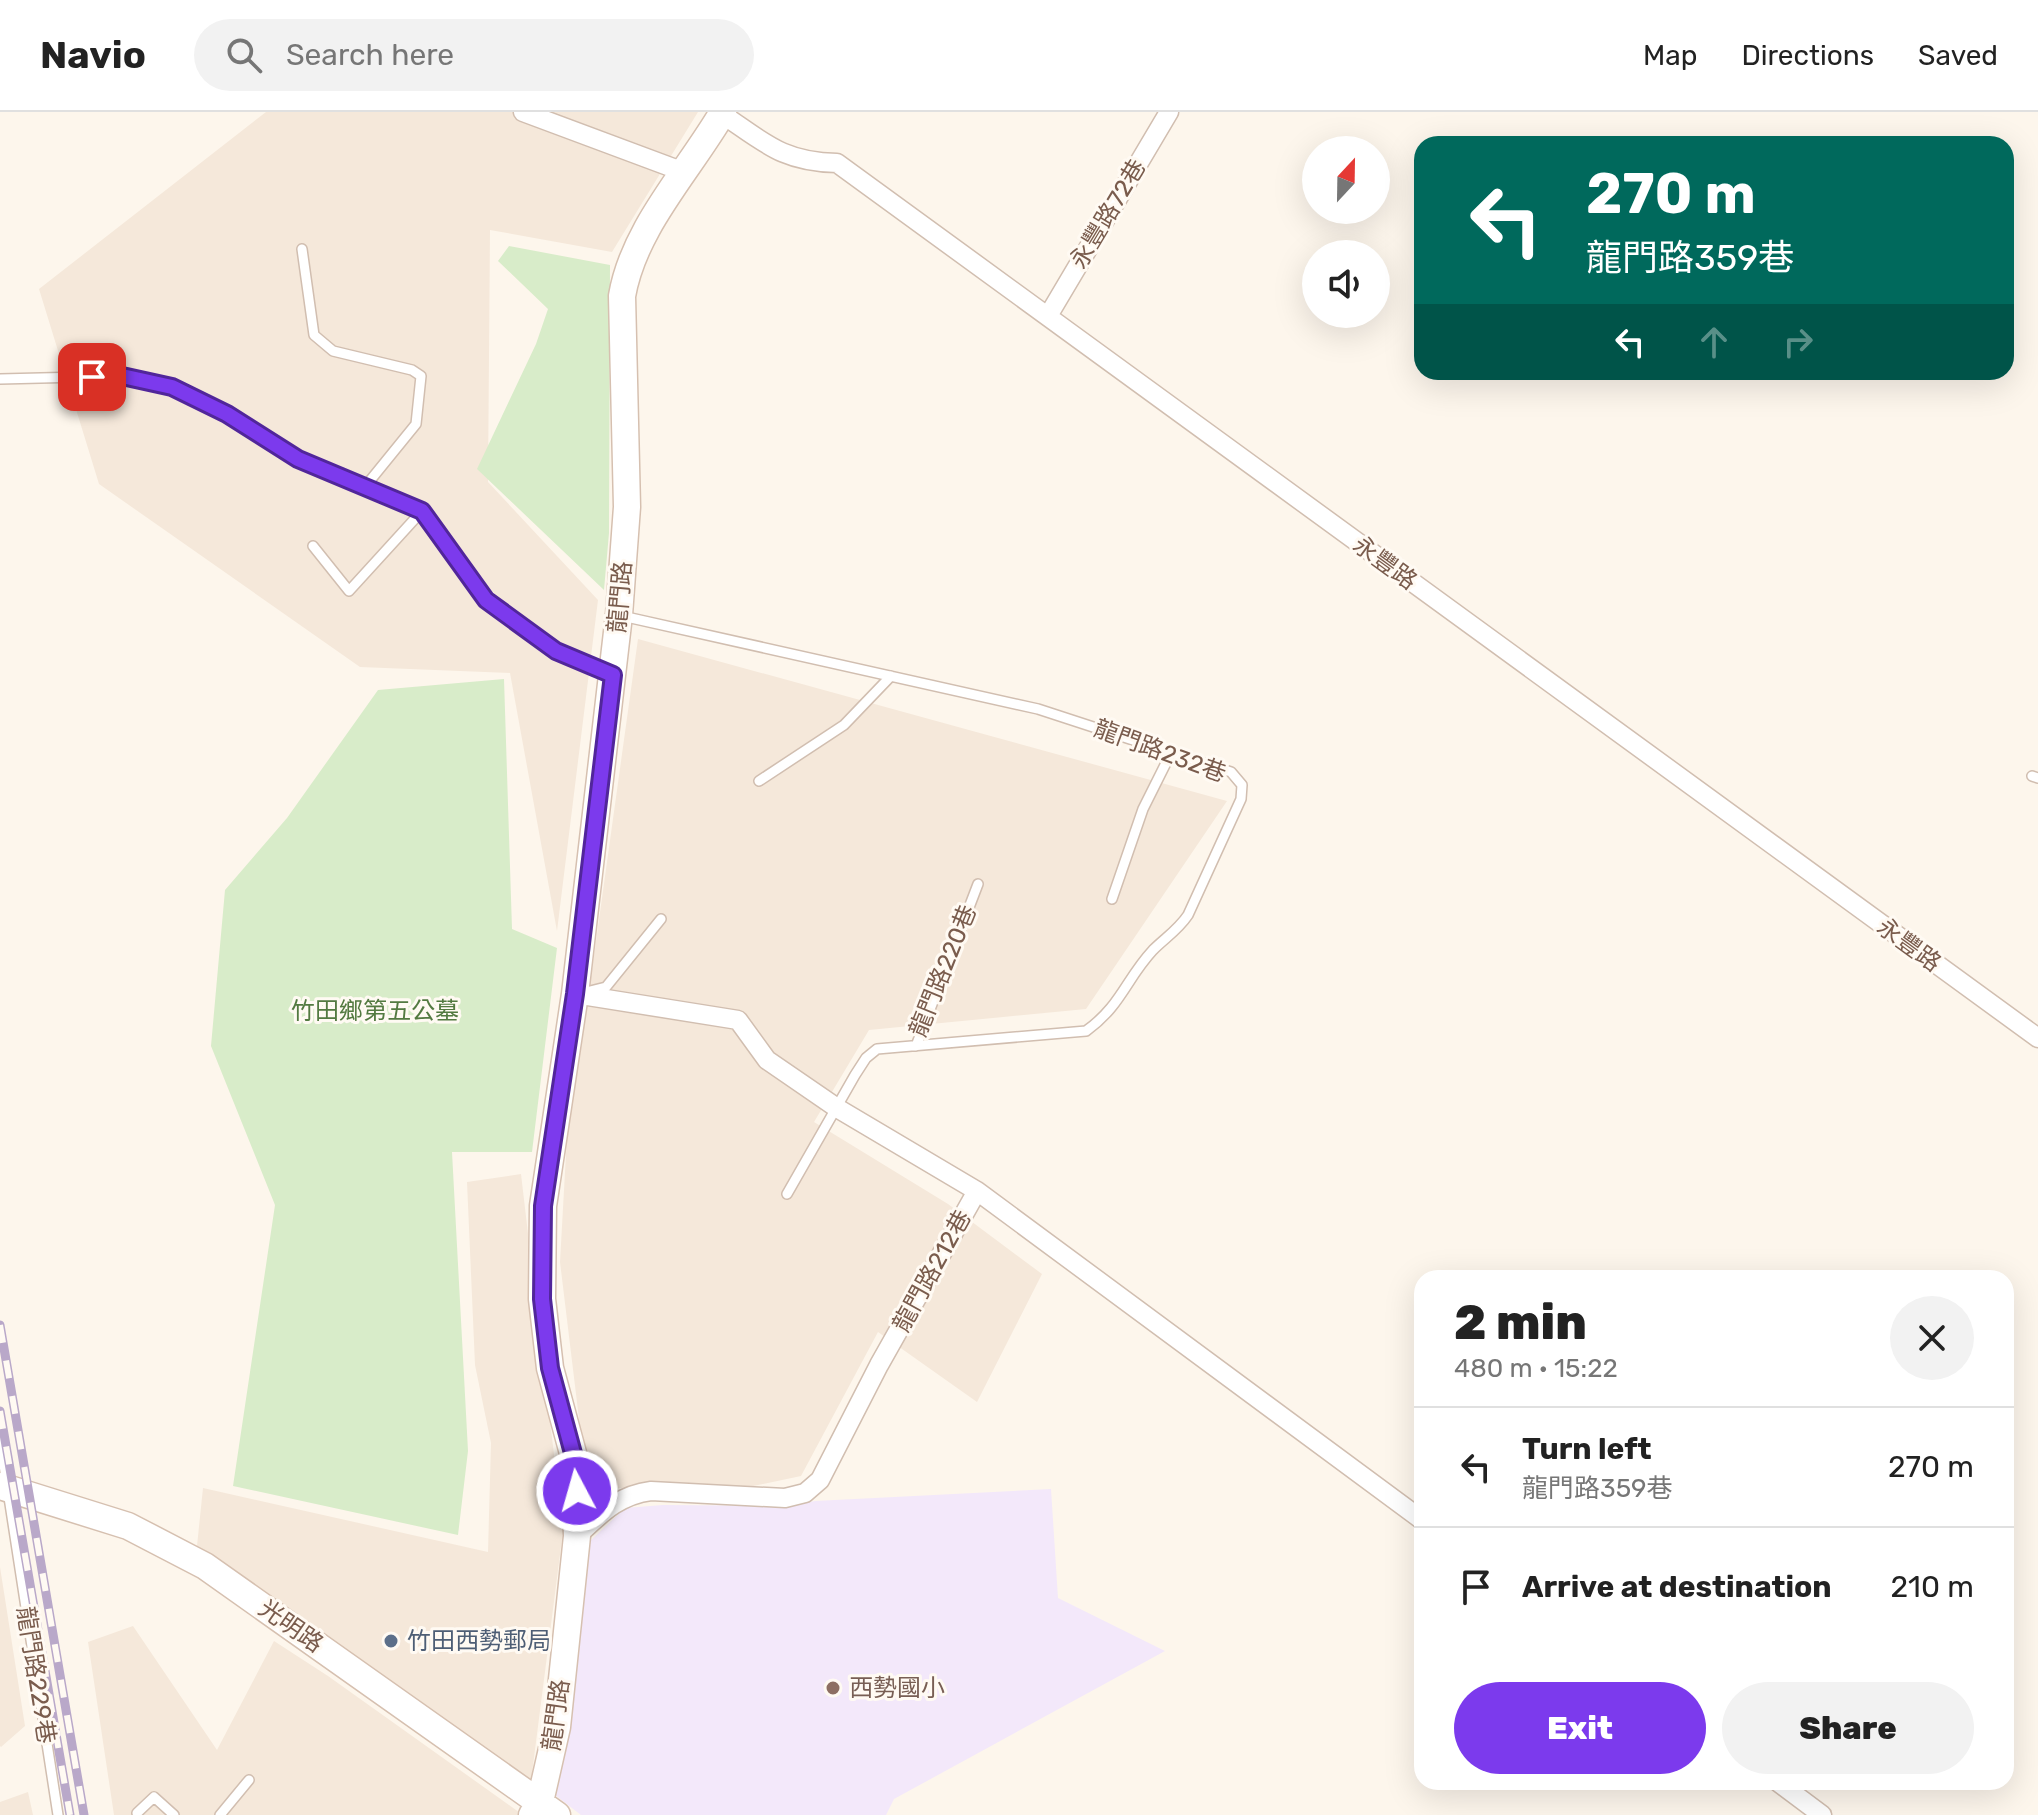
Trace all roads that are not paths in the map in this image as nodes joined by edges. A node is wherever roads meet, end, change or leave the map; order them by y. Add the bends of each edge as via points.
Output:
1 (523, 112) edge
2 (1169, 112) edge
3 (722, 113) edge
4 (684, 172) junction
5 (302, 249) dead end
6 (1048, 316) junction
7 (0, 379) edge
8 (364, 488) junction
9 (422, 511) junction
10 (313, 546) dead end
11 (619, 615) junction
12 (613, 675) junction
13 (891, 676) junction
14 (1171, 753) junction
15 (759, 781) dead end
16 (978, 884) dead end
17 (1112, 899) dead end
18 (661, 919) dead end
19 (575, 994) junction
20 (2038, 1038) edge
21 (916, 1046) junction
22 (837, 1108) junction
23 (977, 1191) junction
24 (787, 1194) dead end
25 (0, 1439) edge
26 (4, 1487) edge
27 (1414, 1514) edge
28 (577, 1536) junction
29 (249, 1780) dead end
30 (1789, 1790) edge
31 (543, 1811) edge
32 (137, 1813) dead end
33 (58, 1815) edge
34 (174, 1815) edge
35 (220, 1815) edge
36 (1822, 1815) edge

1 - 4 street
2 - 6 street, 永豐路72巷
3 - 4 street, 龍門路
3 - 6 street, 永豐路 via 780,154 837,163
4 - 11 street, 龍門路 via 649,225 627,270 622,296 627,507
5 - 8 lane via 314,335 333,351 421,376 416,424
6 - 20 street, 永豐路
7 - 8 lane via 122,376 172,387 298,459
8 - 9 lane
9 - 10 lane via 349,591
9 - 12 lane via 486,600 556,651
11 - 12 street, 龍門路
11 - 13 lane, 龍門路232巷
12 - 19 street, 龍門路
13 - 14 lane, 龍門路232巷 via 1038,709
13 - 15 lane via 844,725
14 - 17 lane via 1143,809
14 - 21 lane, 龍門路232巷 via 1231,772 1242,785 1241,799 1188,915 1151,951 1106,1017 1086,1031
16 - 21 lane, 龍門路220巷
18 - 19 lane via 606,987
19 - 22 street via 738,1020 767,1060
19 - 28 street, 龍門路 via 543,1206 542,1299 550,1368 574,1457
21 - 22 lane, 龍門路220巷 via 877,1049 866,1058
22 - 23 street
22 - 24 lane, 龍門路220巷
23 - 27 street, 龍門路212巷
23 - 28 street, 龍門路212巷 via 820,1480 805,1493 785,1498 631,1493
25 - 26 lane, 龍門路229巷
26 - 31 street, 光明路 via 128,1526 205,1566
26 - 33 lane, 龍門路229巷
28 - 31 street, 龍門路
29 - 35 lane
30 - 36 street
32 - 34 lane via 154,1797

